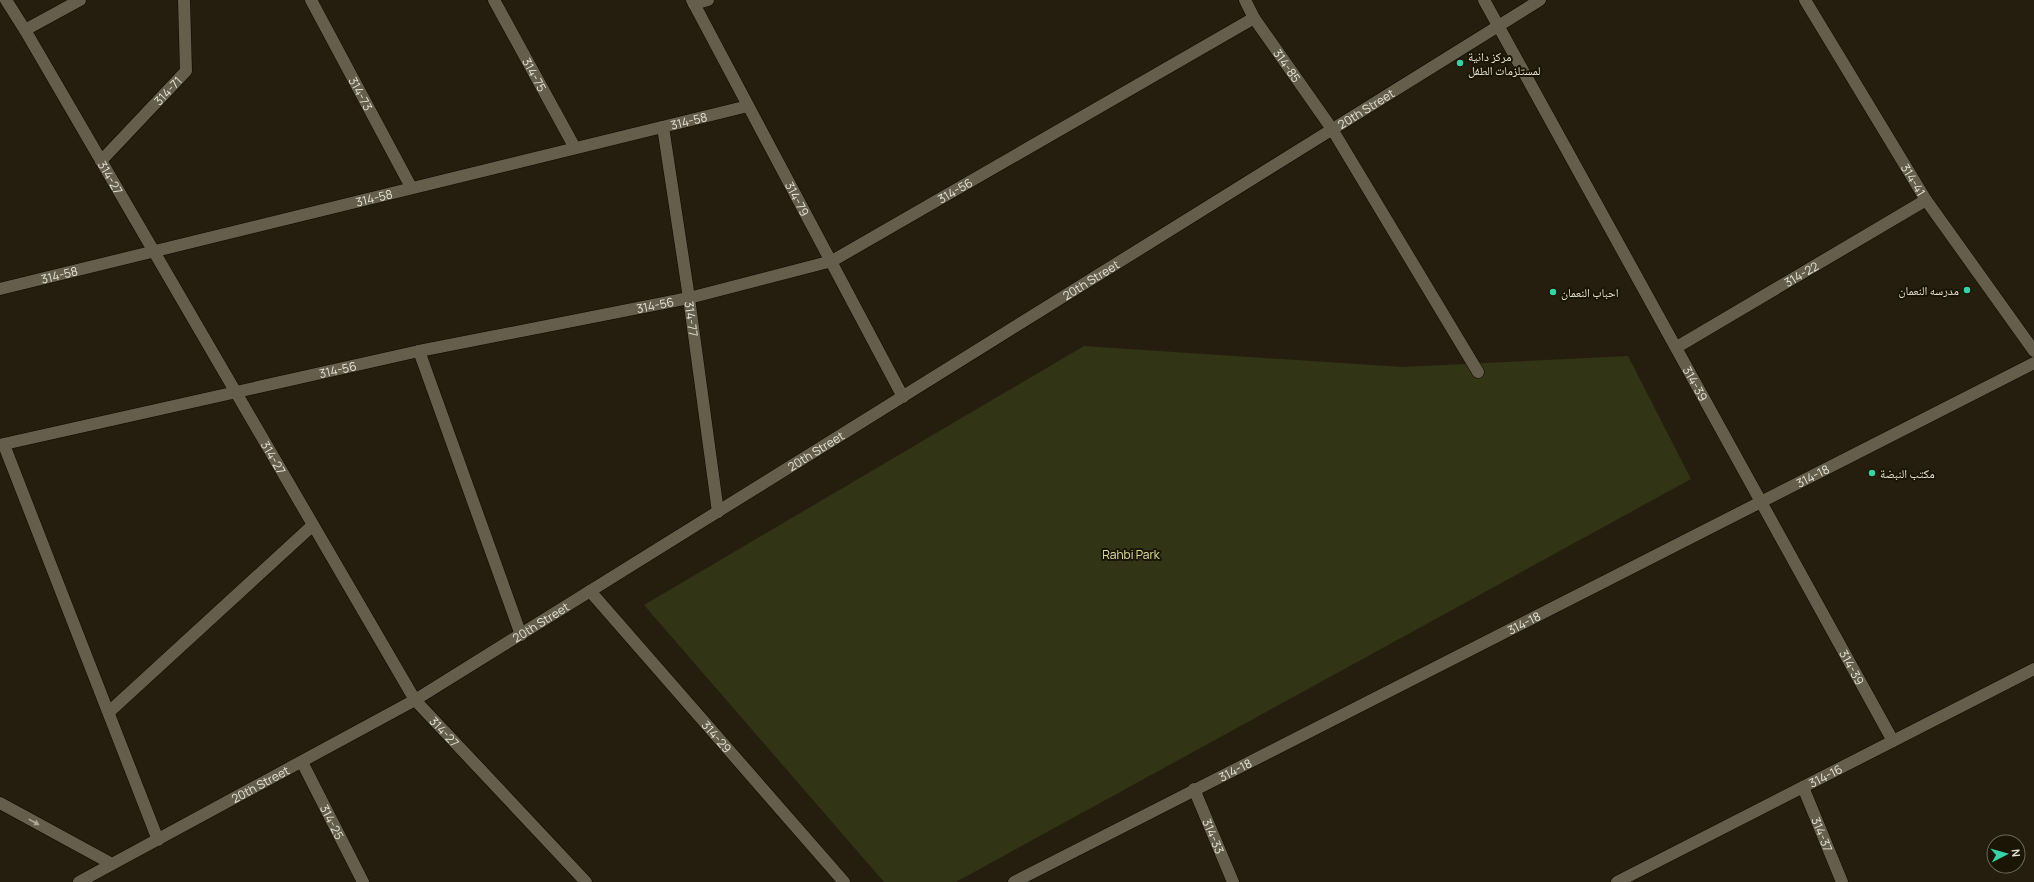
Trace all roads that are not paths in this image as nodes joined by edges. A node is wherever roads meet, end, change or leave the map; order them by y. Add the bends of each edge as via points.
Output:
1 (6, 0) edge
2 (80, 0) edge
3 (184, 0) edge
4 (311, 0) edge
5 (494, 0) edge
6 (708, 0) edge
7 (1245, 0) edge
8 (1484, 0) edge
9 (1540, 0) edge
10 (1805, 0) edge
11 (693, 2) edge
12 (1254, 18) junction
13 (1500, 25) junction
14 (25, 30) junction
15 (748, 106) junction
16 (663, 127) junction
17 (1332, 129) junction
18 (575, 148) junction
19 (101, 161) junction
20 (411, 187) junction
21 (1926, 200) junction
22 (154, 252) junction
23 (832, 261) junction
24 (0, 289) edge
25 (689, 298) junction
26 (1677, 347) junction
27 (2034, 351) edge
28 (419, 352) junction
29 (2034, 363) edge
30 (1478, 372) dead end
31 (236, 393) junction
32 (903, 397) junction
33 (2, 445) edge
34 (1762, 502) junction
35 (718, 512) junction
36 (313, 525) junction
37 (590, 591) junction
38 (521, 635) junction
39 (2034, 669) edge
40 (415, 700) junction
41 (109, 712) junction
42 (1893, 741) junction
43 (302, 762) junction
44 (1803, 787) junction
45 (1194, 789) junction
46 (0, 803) edge
47 (158, 840) junction
48 (112, 864) junction
49 (79, 882) edge
50 (364, 882) edge
51 (586, 882) edge
52 (844, 882) edge
53 (1014, 882) edge
54 (1233, 882) edge
55 (1617, 882) edge
56 (1842, 882) edge

1 - 14 street, 314-27
2 - 14 street
3 - 19 street, 314-71 via 186,71
4 - 20 street, 314-73
5 - 18 street, 314-75
6 - 11 street
7 - 12 street, 314-85
8 - 13 street, 314-39
9 - 13 street, 20th Street
10 - 21 street, 314-41
11 - 15 street, 314-79
12 - 17 street, 314-85
12 - 23 street, 314-56
13 - 17 street, 20th Street
13 - 26 street, 314-39
14 - 19 street, 314-27
15 - 16 street, 314-58
15 - 23 street, 314-79
16 - 18 street, 314-58
16 - 25 street, 314-77
17 - 30 street, 314-85
17 - 32 street, 20th Street
18 - 20 street, 314-58
19 - 22 street, 314-27
20 - 22 street, 314-58
21 - 26 street, 314-22
21 - 27 street, 314-41
22 - 24 street, 314-58
22 - 31 street, 314-27
23 - 25 street, 314-56
23 - 32 street, 314-79
25 - 28 street, 314-56
25 - 35 street, 314-77
26 - 34 street, 314-39
28 - 31 street, 314-56
28 - 38 street
29 - 34 street, 314-18
31 - 33 street, 314-56
31 - 36 street, 314-27
32 - 35 street, 20th Street
33 - 41 street
34 - 42 street, 314-39
34 - 45 street, 314-18
35 - 37 street, 20th Street
36 - 40 street, 314-27
36 - 41 street
37 - 38 street, 20th Street
37 - 52 street, 314-29
38 - 40 street, 20th Street
39 - 42 street, 314-16
40 - 43 street, 20th Street
40 - 51 street, 314-27
41 - 47 street
42 - 44 street, 314-16
43 - 47 street, 20th Street
43 - 50 street, 314-25
44 - 55 street, 314-16
44 - 56 street, 314-37
45 - 53 street, 314-18
45 - 54 street, 314-33
46 -> 48 street
47 - 48 street, 20th Street
48 - 49 street, 20th Street

